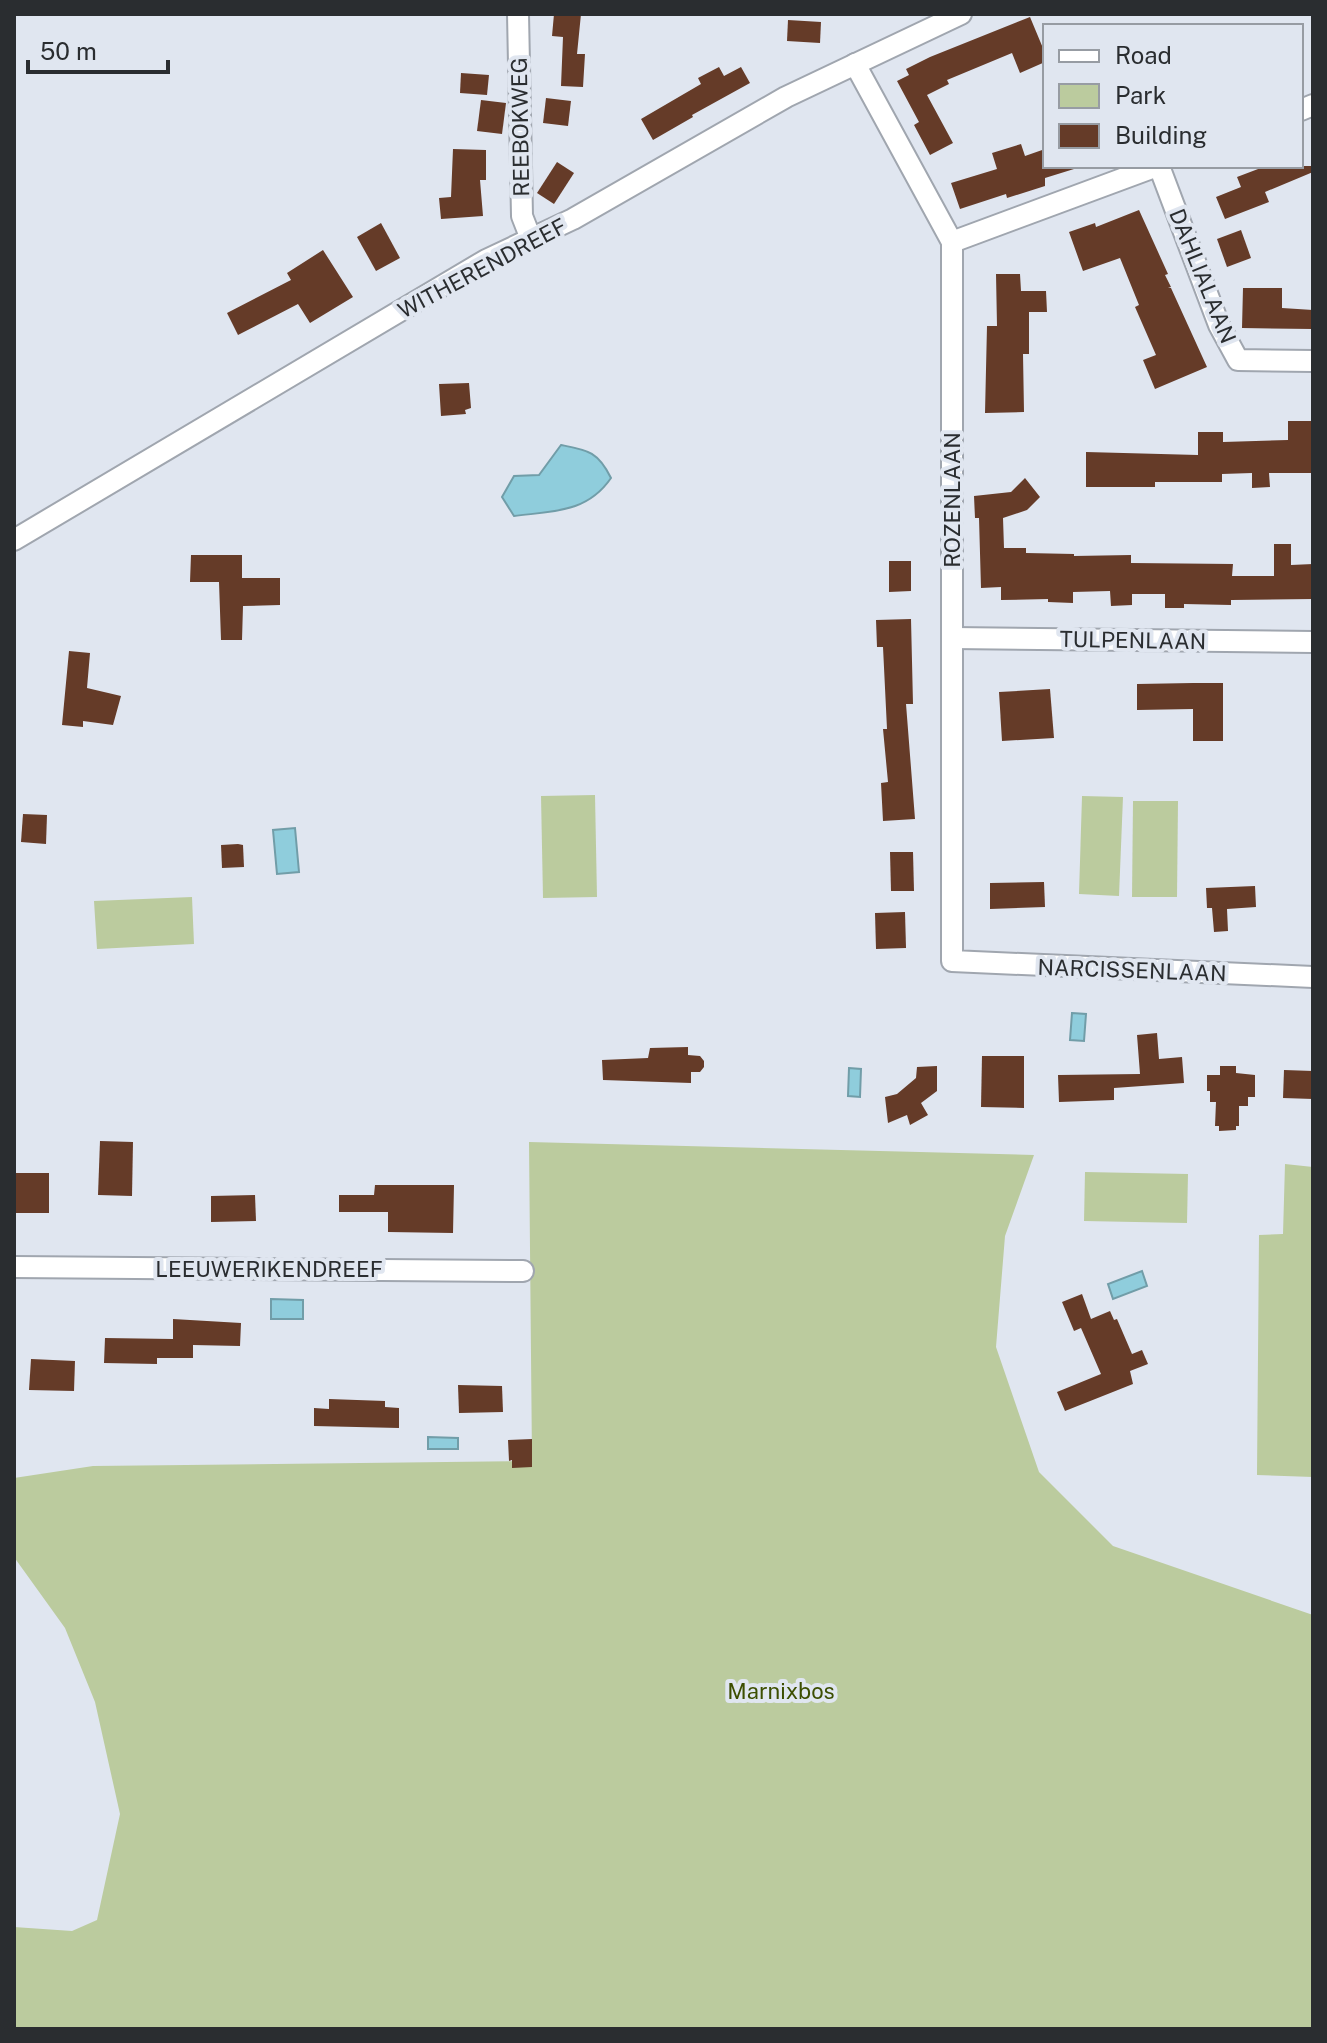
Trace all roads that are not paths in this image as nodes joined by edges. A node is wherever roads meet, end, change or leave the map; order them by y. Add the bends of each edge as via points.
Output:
1 (518, 14) edge
2 (961, 14) edge
3 (855, 64) junction
4 (1153, 168) edge
5 (1159, 168) edge
6 (531, 239) junction
7 (952, 242) junction
8 (1313, 361) edge
9 (14, 540) edge
10 (953, 638) junction
11 (1313, 642) edge
12 (952, 961) joint
13 (1313, 977) edge
14 (14, 1267) edge
15 (523, 1271) dead end

1 - 6 street, REEBOKWEG via 522,216
2 - 3 street, WITHERENDREEF
3 - 6 street, WITHERENDREEF
3 - 7 street, ROZENLAAN
4 - 7 street
5 - 8 street, DAHLIALAAN via 1219,325 1238,360
6 - 9 street, WITHERENDREEF via 486,260
7 - 10 street, ROZENLAAN
10 - 11 street, TULPENLAAN
10 - 12 street, ROZENLAAN
12 - 13 street, NARCISSENLAAN
14 - 15 street, LEEUWERIKENDREEF

